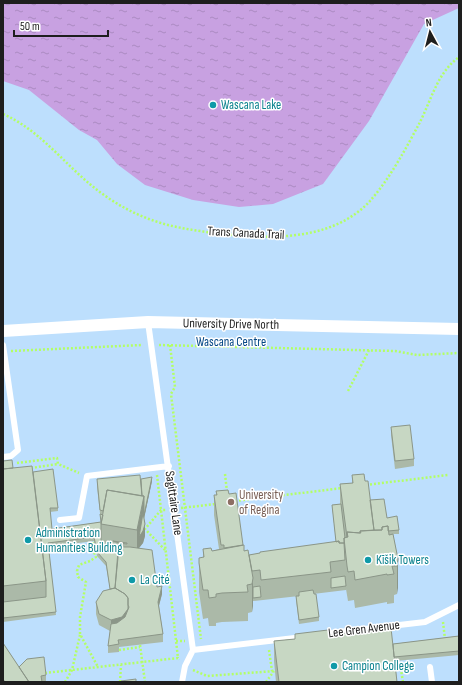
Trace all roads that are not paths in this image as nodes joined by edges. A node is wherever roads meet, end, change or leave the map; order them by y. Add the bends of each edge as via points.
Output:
1 (148, 322) junction
2 (459, 329) edge
3 (3, 331) edge
4 (3, 348) edge
5 (3, 457) edge
6 (169, 466) junction
7 (60, 520) dead end
8 (459, 605) edge
9 (316, 635) edge
10 (309, 636) edge
11 (193, 650) junction
12 (430, 667) dead end
13 (182, 682) edge
14 (432, 682) edge

1 - 2 street, University Drive North
1 - 3 street, University Drive North
1 - 6 lane, Sagittaire Lane
4 - 5 lane via 18,450 11,456
6 - 7 lane via 87,476 79,518
6 - 11 lane, Sagittaire Lane
8 - 9 lane, Lee Gren Avenue via 425,622
10 - 11 lane
11 - 13 lane via 185,666
12 - 14 lane

